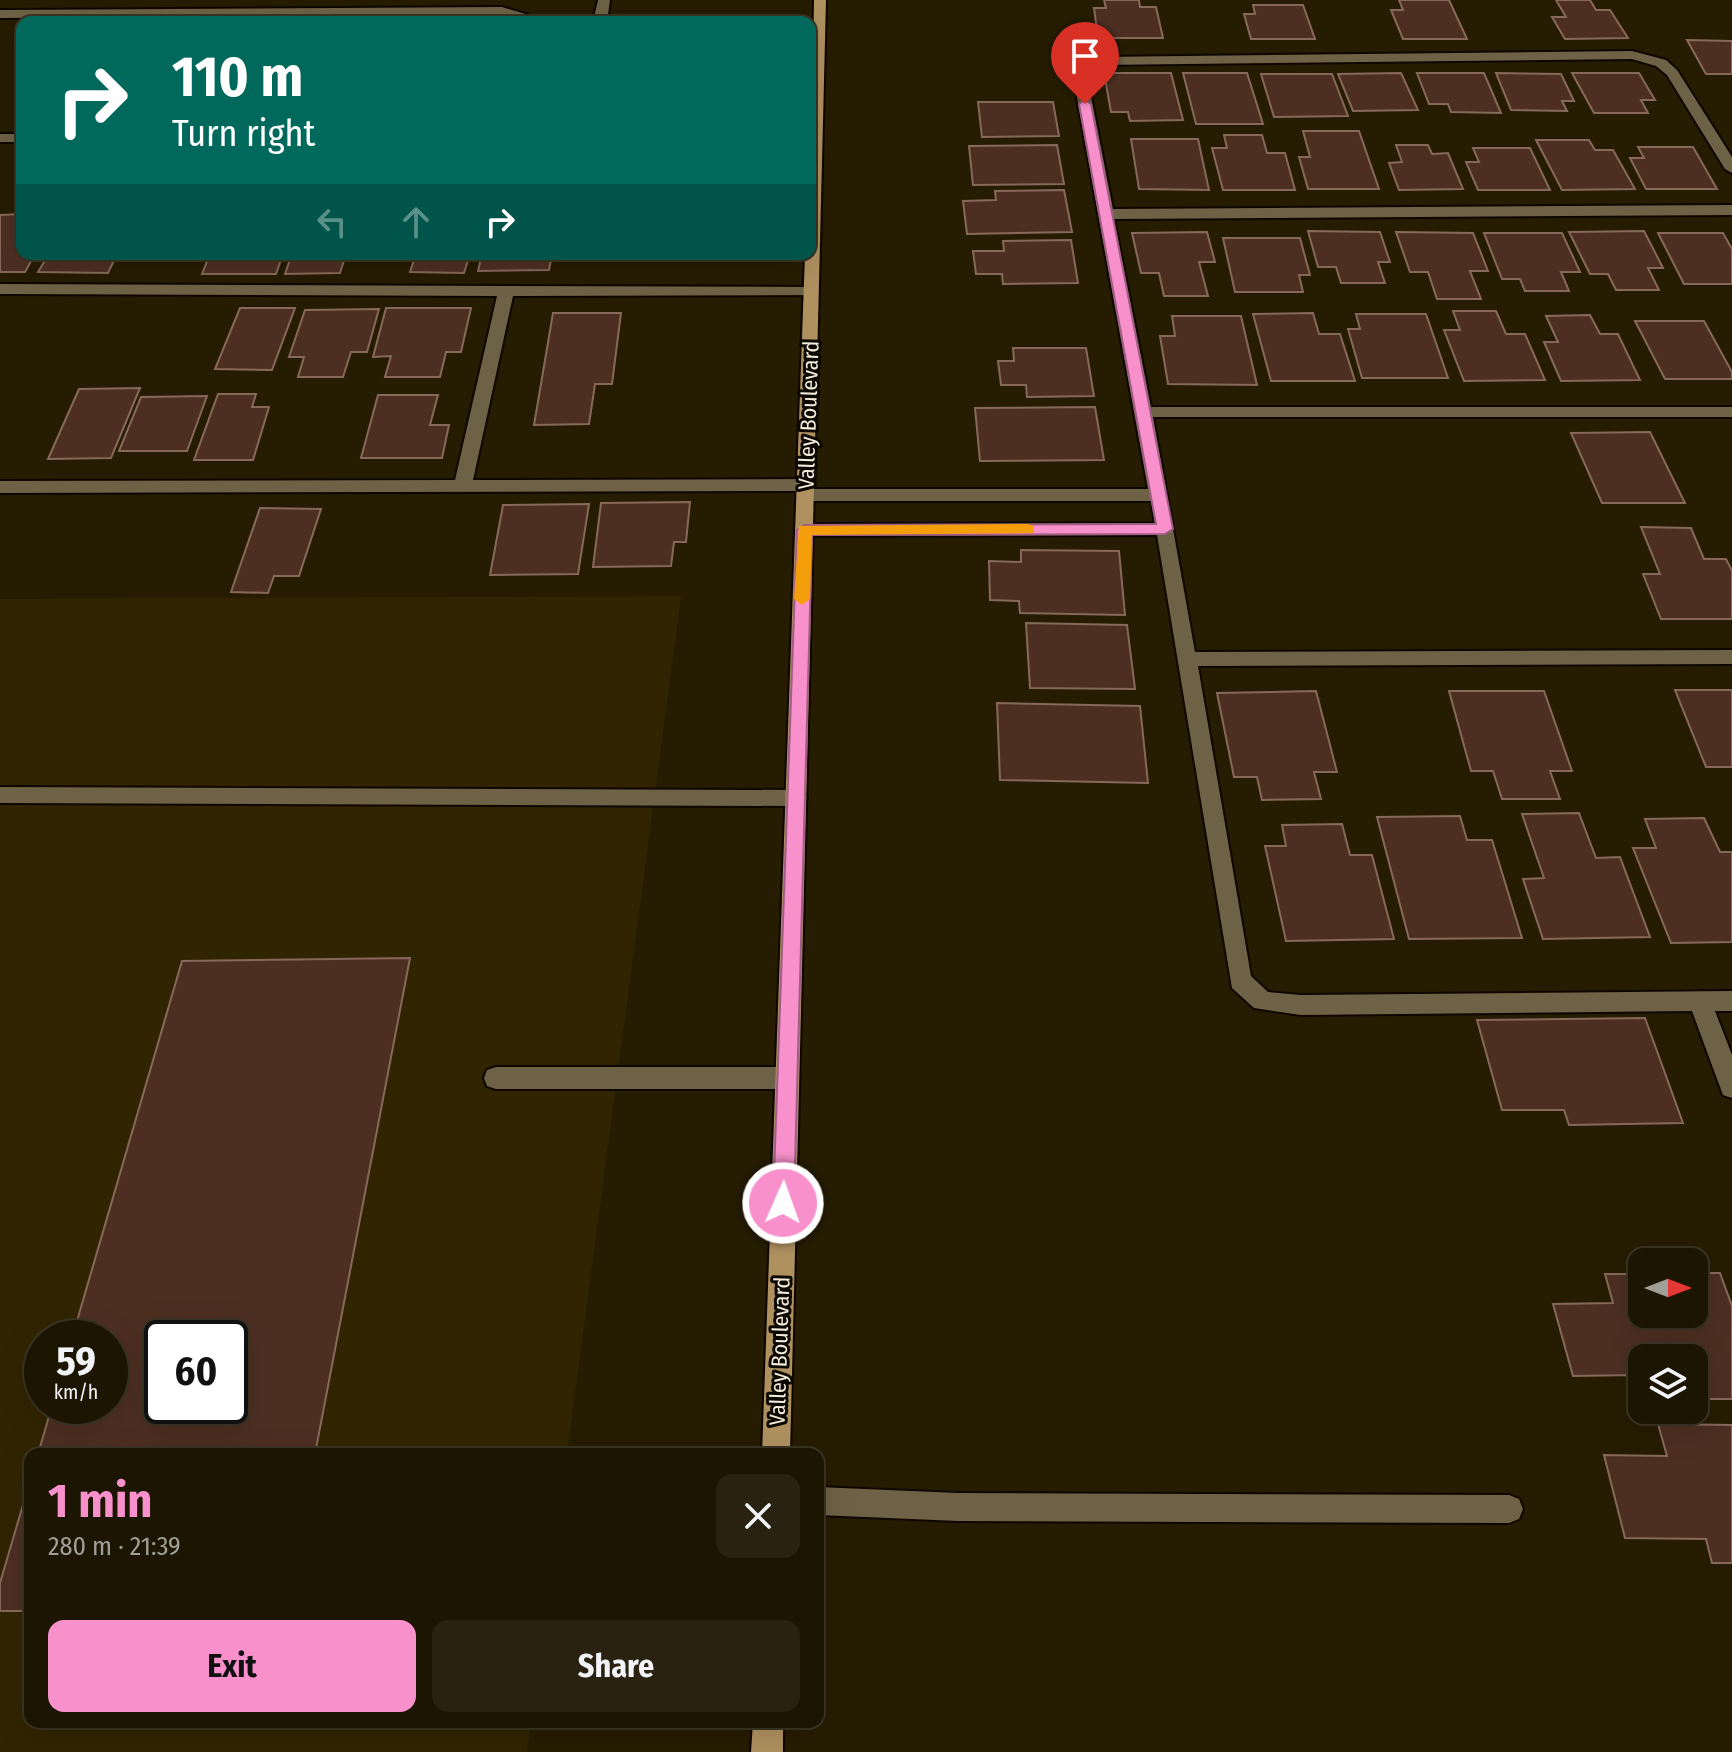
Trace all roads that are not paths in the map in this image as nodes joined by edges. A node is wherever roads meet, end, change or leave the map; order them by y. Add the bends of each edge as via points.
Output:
1 (820, 0) edge
2 (0, 14) edge
3 (201, 16) edge
4 (335, 16) edge
5 (522, 16) edge
6 (816, 49) edge
7 (1732, 169) edge
8 (1732, 210) edge
9 (1106, 214) junction
10 (812, 260) edge
11 (0, 289) edge
12 (506, 290) junction
13 (812, 292) junction
14 (1144, 412) junction
15 (1732, 412) edge
16 (463, 486) junction
17 (0, 487) edge
18 (806, 490) junction
19 (1158, 495) junction
20 (1165, 529) junction
21 (804, 530) junction
22 (1732, 657) edge
23 (1187, 659) junction
24 (0, 795) edge
25 (796, 798) junction
26 (1700, 1001) junction
27 (1732, 1001) edge
28 (496, 1078) dead end
29 (787, 1078) junction
30 (1732, 1087) edge
31 (776, 1448) edge
32 (824, 1501) edge
33 (1509, 1509) dead end
34 (768, 1728) edge
35 (767, 1752) edge

1 - 6 main road, Valley Boulevard
2 - 3 lane
4 - 5 lane via 502,11
7 - 9 lane via 1672,73 1646,57 1096,61 1081,68 1080,76
8 - 9 lane
9 - 14 lane
10 - 13 main road, Valley Boulevard
11 - 12 lane
12 - 13 lane
12 - 16 lane
13 - 18 main road, Valley Boulevard
14 - 15 lane
14 - 19 lane
16 - 17 lane
16 - 18 lane
18 - 19 lane
18 - 21 main road, Valley Boulevard
19 - 20 lane
20 - 21 lane
20 - 23 lane
21 - 25 main road, Valley Boulevard
22 - 23 lane
23 - 26 lane via 1240,981 1262,1001
24 - 25 lane
25 - 29 main road, Valley Boulevard
26 - 27 lane
26 - 30 lane
28 - 29 lane
29 - 31 main road, Valley Boulevard
32 - 33 lane via 973,1507
34 - 35 main road

